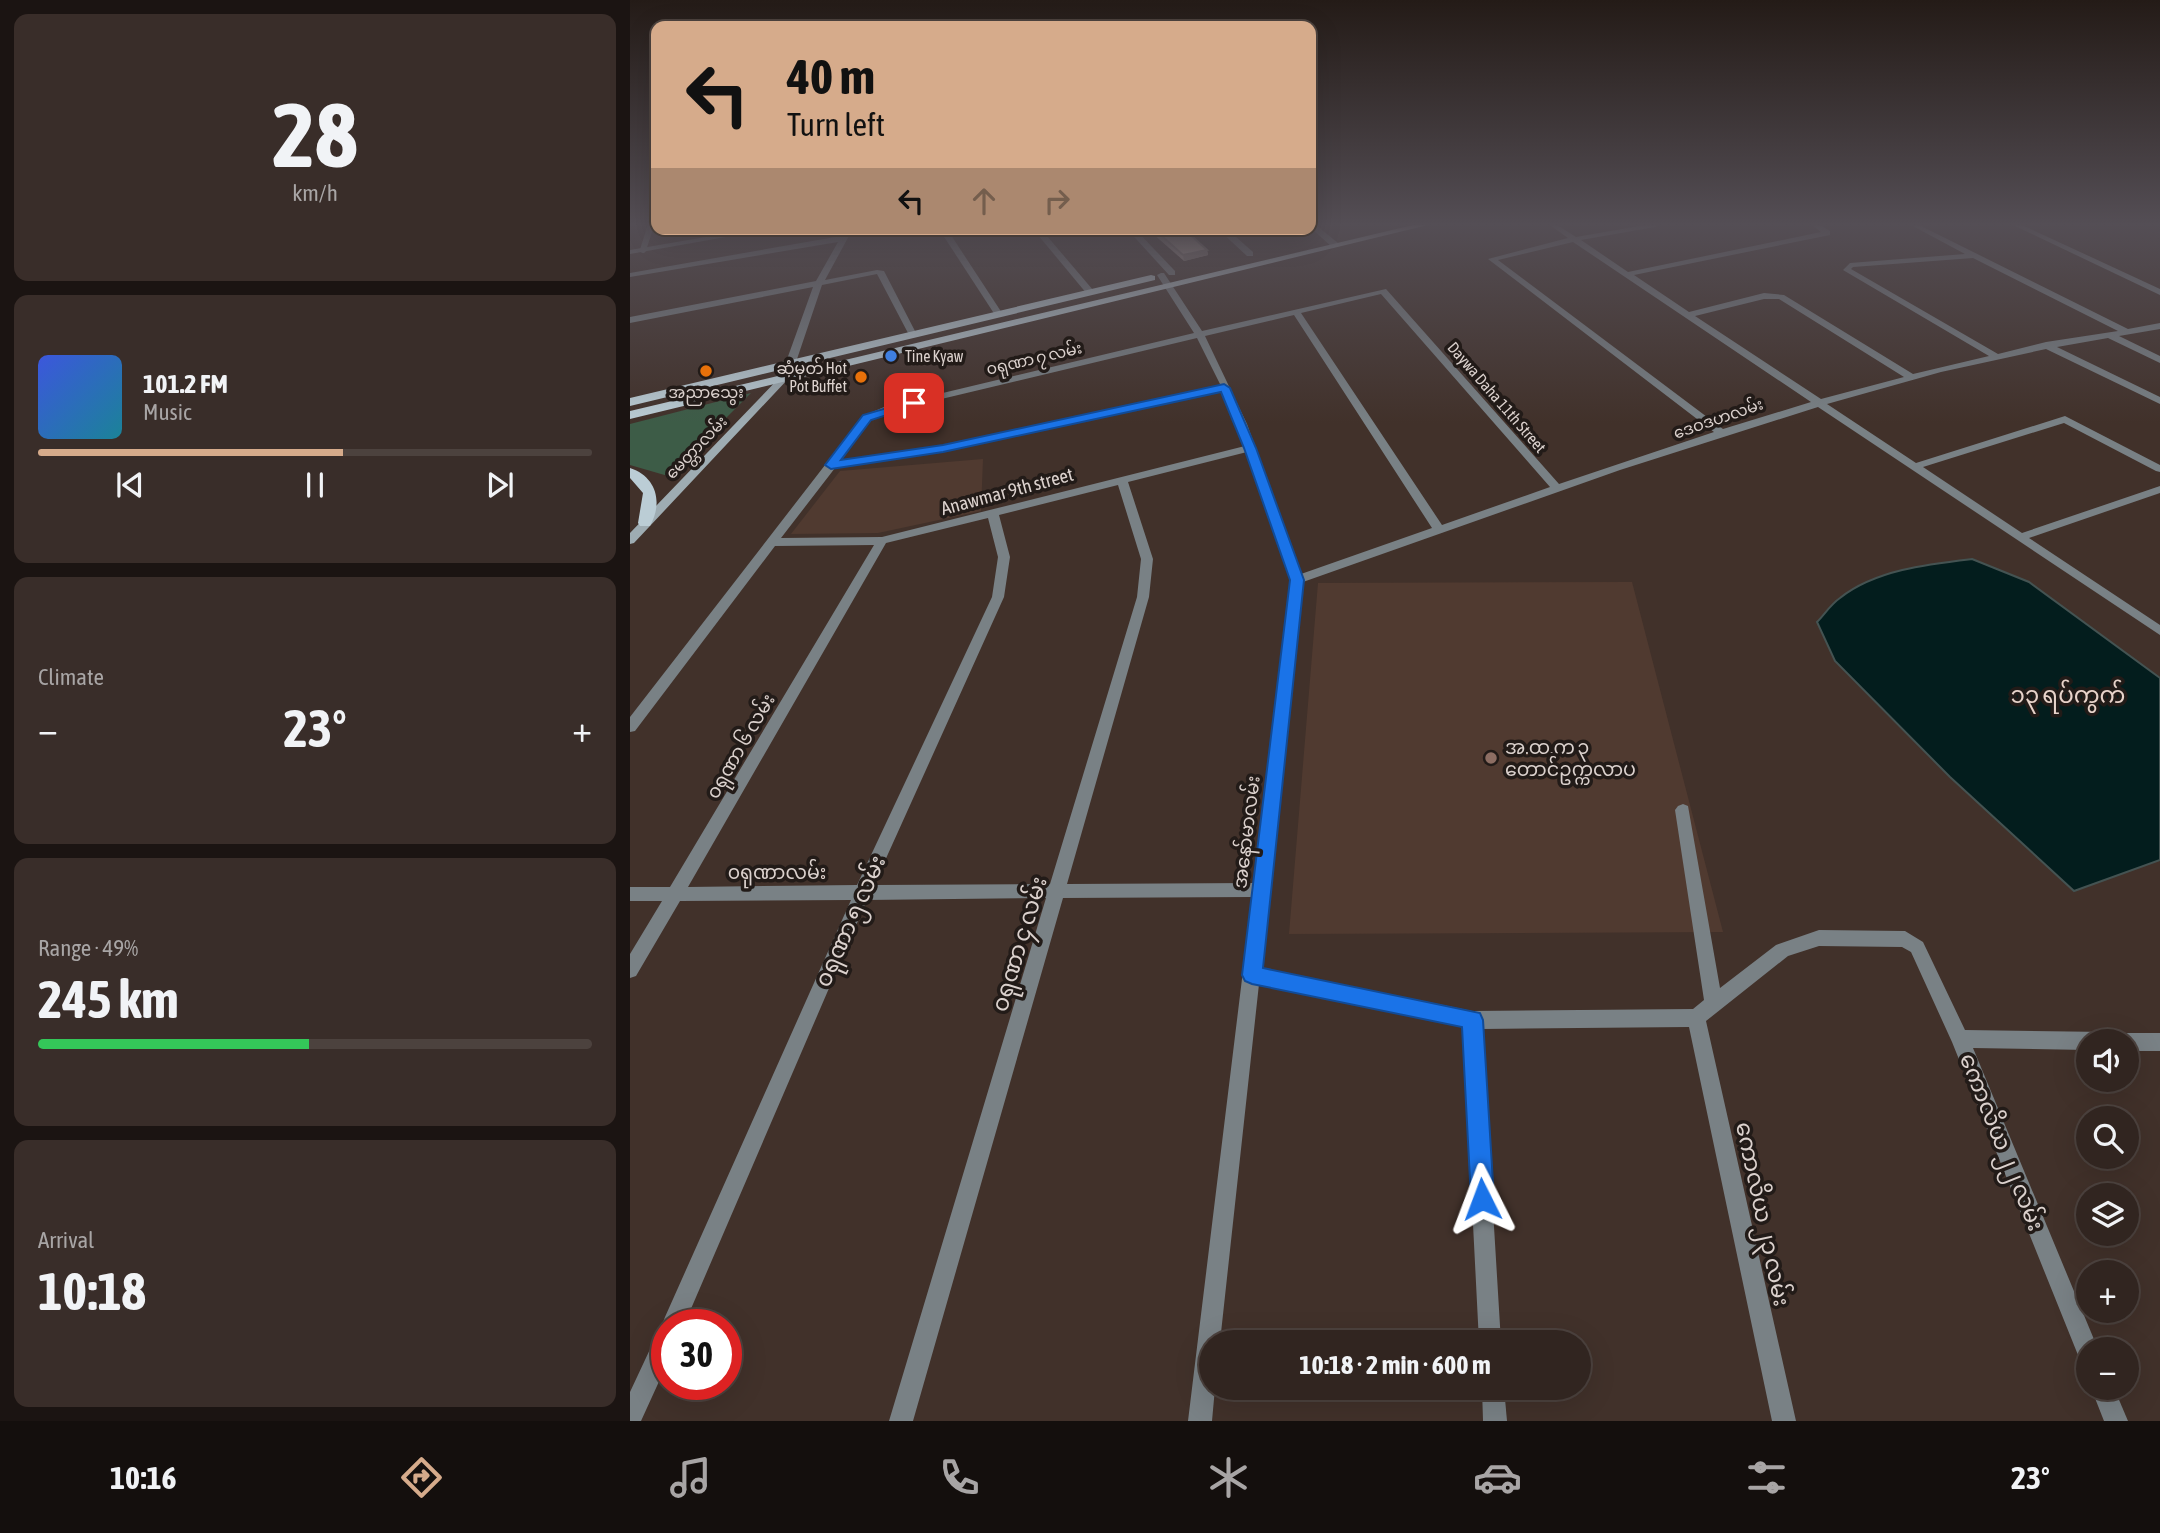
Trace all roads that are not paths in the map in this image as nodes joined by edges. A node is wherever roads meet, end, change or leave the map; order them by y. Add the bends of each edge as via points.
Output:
1 (777, 291) edge
2 (816, 291) edge
3 (891, 291) edge
4 (989, 291) edge
5 (1094, 291) edge
6 (1121, 291) edge
7 (1175, 291) edge
8 (1378, 291) edge
9 (1381, 291) edge
10 (1535, 291) edge
11 (1656, 291) edge
12 (1884, 291) edge
13 (2048, 291) edge
14 (1090, 292) joint
15 (1385, 292) joint
16 (1004, 312) junction
17 (1296, 312) junction
18 (1691, 314) junction
19 (630, 320) edge
20 (1016, 322) junction
21 (2160, 326) edge
22 (2126, 331) junction
23 (912, 333) junction
24 (2108, 334) junction
25 (1200, 335) junction
26 (2046, 345) junction
27 (1994, 355) junction
28 (2160, 360) edge
29 (791, 362) junction
30 (785, 377) junction
31 (1911, 377) junction
32 (1224, 388) junction
33 (1819, 401) junction
34 (2160, 401) edge
35 (630, 402) edge
36 (630, 415) edge
37 (1722, 433) junction
38 (1250, 448) junction
39 (831, 465) junction
40 (1916, 466) junction
41 (2160, 470) edge
42 (630, 472) edge
43 (1122, 479) junction
44 (2160, 489) edge
45 (1558, 490) junction
46 (993, 514) junction
47 (645, 523) junction
48 (1440, 531) junction
49 (2021, 537) junction
50 (630, 540) edge
51 (770, 541) junction
52 (882, 541) junction
53 (1297, 580) junction
54 (2160, 616) edge
55 (2146, 621) junction
56 (2160, 631) edge
57 (630, 727) edge
58 (1683, 810) dead end
59 (1261, 890) junction
60 (1058, 891) junction
61 (862, 893) junction
62 (630, 894) edge
63 (676, 894) junction
64 (630, 970) edge
65 (1252, 975) junction
66 (1714, 1004) junction
67 (1696, 1018) junction
68 (1472, 1020) junction
69 (1960, 1039) junction
70 (2076, 1041) edge
71 (2139, 1042) edge
72 (2160, 1042) edge
73 (680, 1309) edge
74 (1489, 1330) edge
75 (2082, 1337) edge
76 (651, 1373) edge
77 (1494, 1400) edge
78 (2107, 1400) edge
79 (630, 1418) edge
80 (901, 1421) edge
81 (1200, 1421) edge
82 (1495, 1421) edge
83 (1784, 1421) edge
84 (2116, 1421) edge

1 - 19 street
2 - 29 street
3 - 23 street
4 - 16 street
5 - 14 main road
6 - 20 main road
7 - 25 street, အနော်မာလမ်း
8 - 17 street, ၀ရုဏာ ၇ လမ်း
9 - 15 street, ၀ရုဏာ ၇ လမ်း
10 - 37 street
11 - 18 street
12 - 27 street
13 - 22 street
14 - 16 main road
15 - 45 street, Daywa Daha 11th Street
16 - 20 main road
16 - 23 main road
17 - 25 street, ၀ရုဏာ ၇ လမ်း
17 - 48 street
18 - 31 street via 1764,296 1781,297
18 - 33 street
20 - 30 main road
21 - 22 street, ဒေဝဒဟလမ်း
22 - 24 street, ဒေဝဒဟလမ်း
23 - 29 main road
24 - 26 street, ဒေဝဒဟလမ်း
24 - 28 street
25 - 32 street, အနော်မာလမ်း
25 - 39 street, ၀ရုဏာ ၇ လမ်း via 878,412 867,418
26 - 27 street, ဒေဝဒဟလမ်း
26 - 34 street
27 - 31 street, ဒေဝဒဟလမ်း
29 - 30 main road
29 - 35 main road
30 - 36 main road
30 - 47 main road, မေတ္တာလမ်း
31 - 33 street, ဒေဝဒဟလမ်း
32 - 38 street, အနော်မာလမ်း
32 - 39 street via 969,443
33 - 37 street, ဒေဝဒဟလမ်း
33 - 40 street
37 - 45 street, ဒေဝဒဟလမ်း
38 - 43 street, Anawmar 9th street
38 - 53 street, အနော်မာလမ်း
39 - 51 street, ၀ရုဏာ ၇ လမ်း
40 - 41 street via 2066,419
40 - 49 street
42 - 47 main road via 650,491 652,503
43 - 46 street, Anawmar 9th street
43 - 60 street, ၀ရုဏာ ၄ လမ်း via 1147,559 1143,597
44 - 49 street
45 - 48 street, ဒေဝဒဟလမ်း
46 - 52 street, Anawmar 9th street
46 - 61 street, ၀ရုဏာ ၅ လမ်း via 1004,557 998,597
47 - 50 main road, မေတ္တာလမ်း
48 - 53 street, ဒေဝဒဟလမ်း
49 - 55 street
51 - 52 street, Anawmar 9th street
51 - 57 street, ၀ရုဏာ ၇ လမ်း
52 - 63 street, ၀ရုဏာ ၆ လမ်း
53 - 59 street, အနော်မာလမ်း
54 - 55 street
55 - 56 street
58 - 66 street
59 - 60 street, ၀ရုဏာလမ်း
59 - 65 street, အနော်မာလမ်း
60 - 61 street, ၀ရုဏာလမ်း
60 - 80 street, ၀ရုဏာ ၄ လမ်း
61 - 63 street, ၀ရုဏာလမ်း
61 - 73 street, ၀ရုဏာ ၅ လမ်း
62 - 63 street, ၀ရုဏာလမ်း
63 - 64 street, ၀ရုဏာ ၆ လမ်း
65 - 68 street
65 - 81 street, အနော်မာလမ်း
66 - 67 street
66 - 69 street, ကောလိယ ၂၂ လမ်း via 1782,950 1818,938 1905,939 1917,947
67 - 68 street
67 - 83 street, ကောလိယ ၂၃ လမ်း
68 - 74 street
69 - 70 street
69 - 75 street, ကောလိယ ၂၂ လမ်း
71 - 72 street
76 - 79 street
77 - 82 street
78 - 84 street

